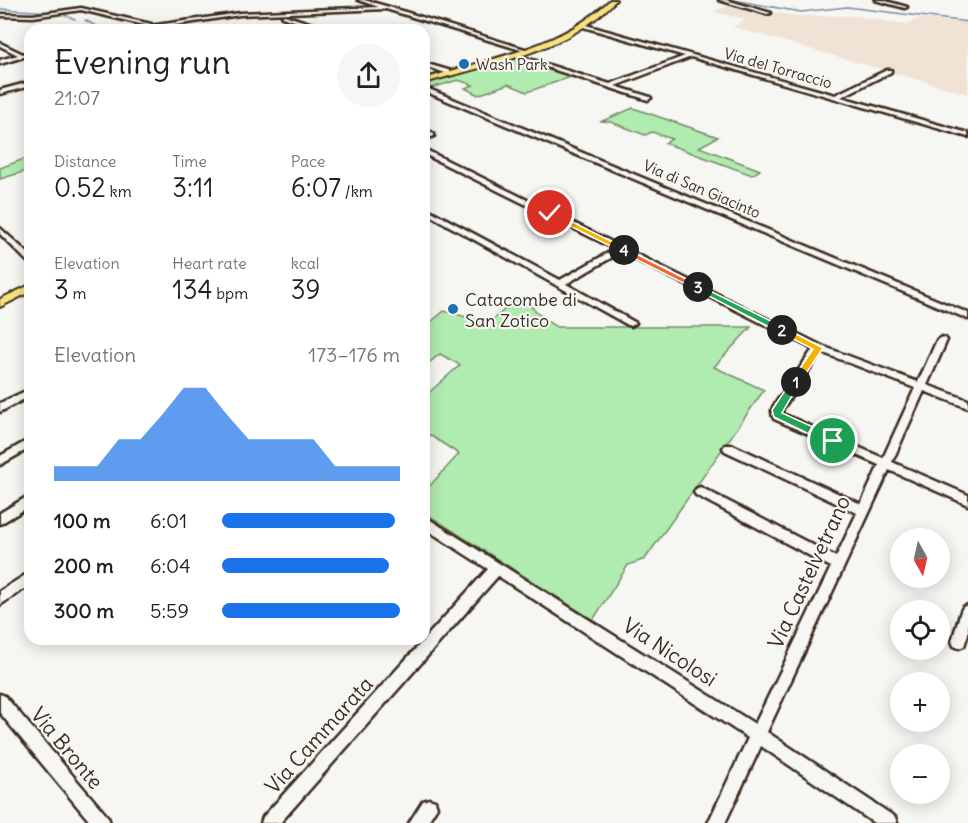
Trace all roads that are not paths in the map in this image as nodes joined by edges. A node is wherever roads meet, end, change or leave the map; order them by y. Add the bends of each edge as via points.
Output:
1 (360, 0) edge
2 (613, 0) edge
3 (721, 0) edge
4 (877, 0) edge
5 (905, 7) dead end
6 (388, 9) junction
7 (278, 13) junction
8 (768, 13) dead end
9 (0, 15) edge
10 (144, 24) edge
11 (173, 24) edge
12 (309, 24) edge
13 (582, 24) junction
14 (0, 44) edge
15 (526, 50) junction
16 (24, 54) edge
17 (20, 55) junction
18 (511, 55) junction
19 (691, 56) junction
20 (24, 57) edge
21 (0, 62) edge
22 (430, 66) edge
23 (889, 71) dead end
24 (450, 72) junction
25 (430, 79) edge
26 (24, 86) edge
27 (610, 86) junction
28 (430, 91) edge
29 (0, 92) edge
30 (836, 97) junction
31 (648, 98) dead end
32 (968, 135) edge
33 (430, 154) edge
34 (430, 212) edge
35 (0, 230) edge
36 (621, 249) junction
37 (24, 253) edge
38 (560, 284) junction
39 (24, 291) edge
40 (0, 304) edge
41 (968, 316) edge
42 (631, 323) dead end
43 (942, 340) dead end
44 (819, 348) junction
45 (920, 385) junction
46 (24, 395) edge
47 (968, 404) edge
48 (0, 408) edge
49 (24, 447) edge
50 (729, 448) dead end
51 (0, 461) edge
52 (885, 464) junction
53 (700, 492) dead end
54 (968, 500) edge
55 (24, 504) edge
56 (864, 511) junction
57 (0, 519) edge
58 (430, 525) edge
59 (838, 564) junction
60 (496, 568) junction
61 (24, 582) edge
62 (0, 599) edge
63 (968, 611) edge
64 (959, 640) dead end
65 (430, 642) edge
66 (427, 645) edge
67 (0, 701) edge
68 (757, 734) junction
69 (429, 807) dead end
70 (102, 823) edge
71 (269, 823) edge
72 (417, 823) edge
73 (716, 823) edge
74 (889, 823) edge

1 - 6 street
2 - 13 main road
3 - 8 street
4 - 5 street
6 - 7 street
6 - 15 street
7 - 11 street
7 - 12 street
9 - 10 street via 33,16 80,9
13 - 15 main road
13 - 19 street, Via del Torraccio
14 - 17 street
15 - 18 main road
16 - 17 street
17 - 20 street
17 - 21 street
18 - 24 main road
18 - 27 street
19 - 27 street
19 - 30 street, Via del Torraccio
22 - 24 street
23 - 30 street
24 - 25 main road
26 - 29 street
27 - 31 street
28 - 41 street, Via di San Giacinto
30 - 32 street, Via del Torraccio
33 - 36 street
34 - 38 street
35 - 37 street
36 - 38 street
36 - 44 street
38 - 42 street
39 - 40 main road
43 - 45 street, Via Castelvetrano
44 - 45 street
44 - 52 street via 777,414
45 - 47 street
45 - 52 street, Via Castelvetrano
46 - 48 street
49 - 51 street
50 - 56 street
52 - 54 street
52 - 56 street, Via Castelvetrano
53 - 59 street
55 - 57 street
56 - 59 street, Via Castelvetrano
58 - 60 street, Via Nicolosi
59 - 68 street, Via Castelvetrano
60 - 65 street, Via Cammarata
60 - 68 street, Via Nicolosi
61 - 62 street
63 - 64 street
66 - 71 street, Via Cammarata
67 - 70 street, Via Bronte
68 - 73 street, Via Castelvetrano
68 - 74 street, Via Nicolosi
69 - 72 street

